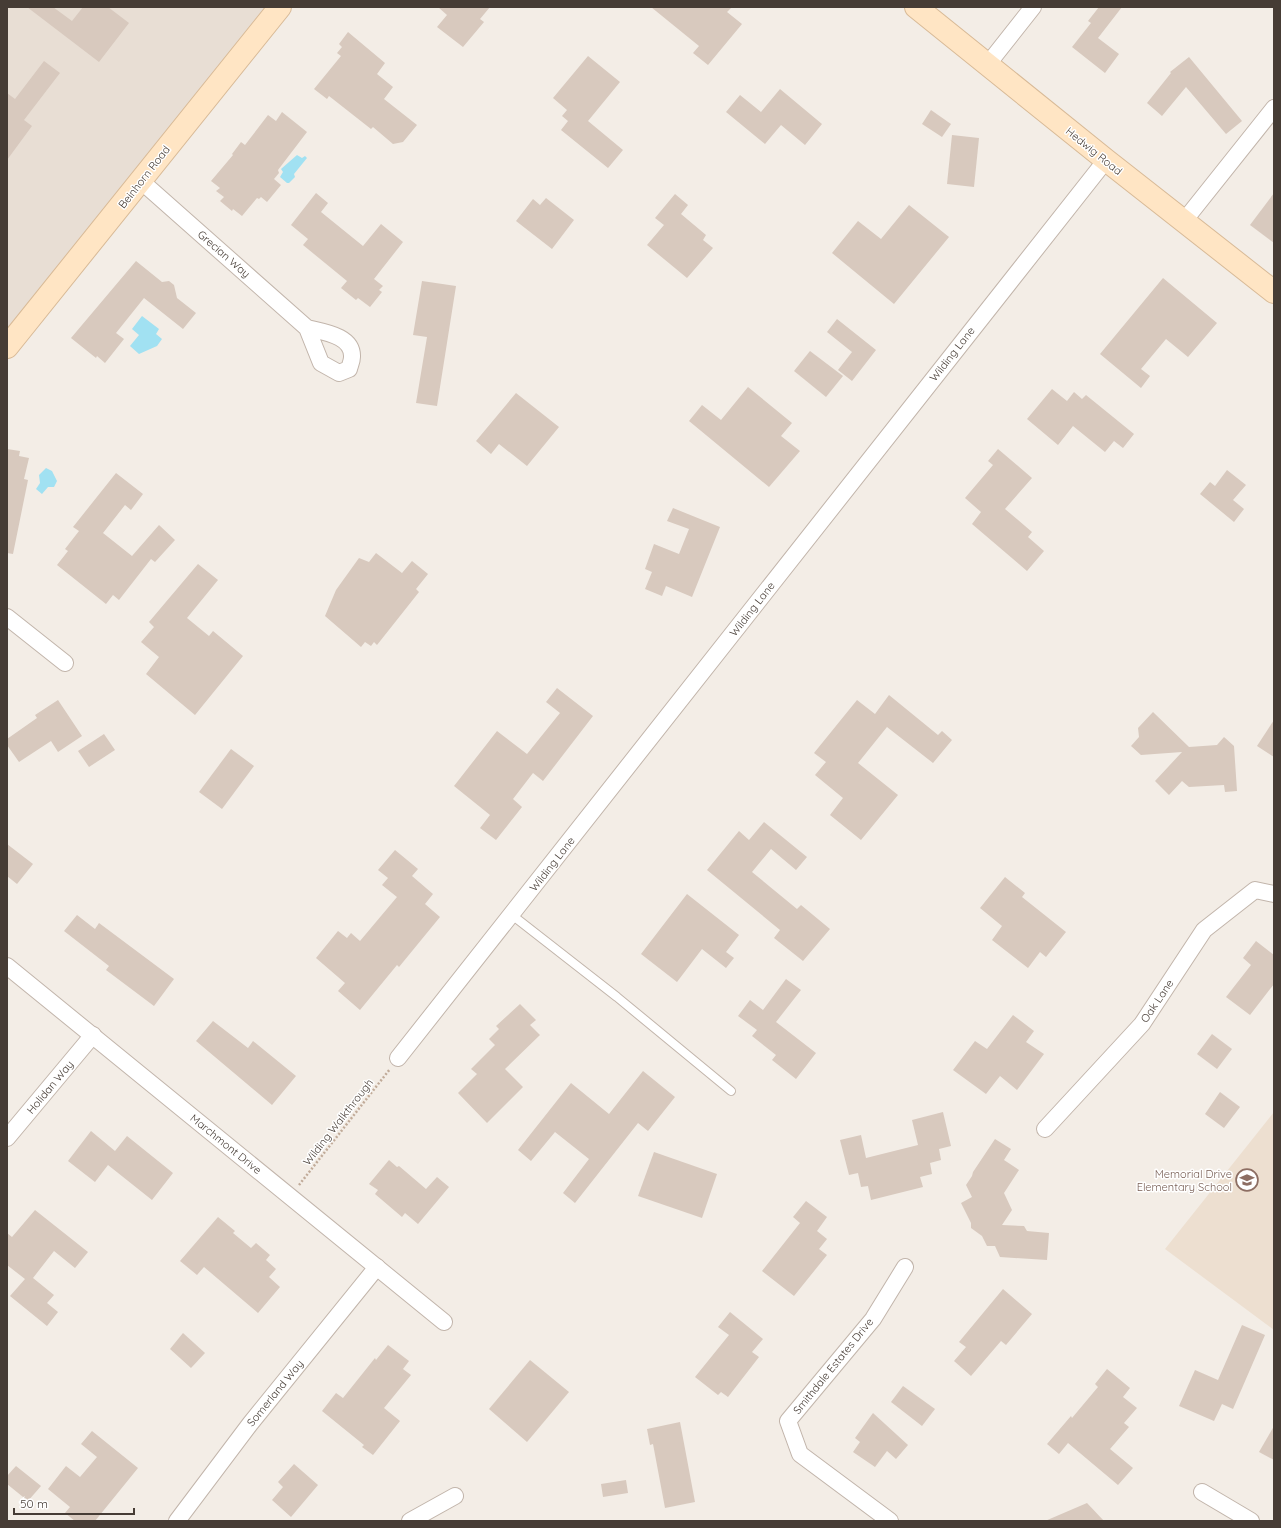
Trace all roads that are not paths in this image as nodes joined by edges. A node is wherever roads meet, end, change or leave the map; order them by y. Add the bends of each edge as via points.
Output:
1 (280, 7) edge
2 (916, 7) edge
3 (1033, 7) edge
4 (988, 64) junction
5 (1274, 108) edge
6 (1106, 160) junction
7 (141, 181) junction
8 (1184, 221) junction
9 (1274, 292) edge
10 (307, 328) dead end
11 (7, 347) edge
12 (7, 618) edge
13 (64, 663) dead end
14 (1274, 894) edge
15 (512, 915) junction
16 (7, 966) edge
17 (93, 1035) junction
18 (398, 1058) road end
19 (730, 1091) dead end
20 (1045, 1129) dead end
21 (7, 1138) edge
22 (377, 1267) junction
23 (904, 1267) dead end
24 (444, 1322) dead end
25 (1202, 1492) dead end
26 (455, 1496) dead end
27 (177, 1521) edge
28 (410, 1521) edge
29 (890, 1521) edge
30 (1251, 1521) edge

1 - 7 street, Beinhorn Road
2 - 4 street, Hedwig Road
3 - 4 street
4 - 6 street, Hedwig Road
5 - 8 street
6 - 8 street, Hedwig Road
6 - 15 street, Wilding Lane
7 - 10 street, Grecian Way
7 - 11 street, Beinhorn Road
8 - 9 street, Hedwig Road
12 - 13 street
14 - 20 street, Oak Lane via 1255,890 1204,930 1142,1024
15 - 18 street, Wilding Lane
15 - 19 lane via 617,996
16 - 17 street, Marchmont Drive
17 - 21 street, Holidan Way
17 - 22 street, Marchmont Drive
22 - 24 street, Marchmont Drive
22 - 27 street, Somerland Way via 250,1424
23 - 29 street, Smithdale Estates Drive via 873,1319 788,1421 800,1454
25 - 30 street
26 - 28 street

